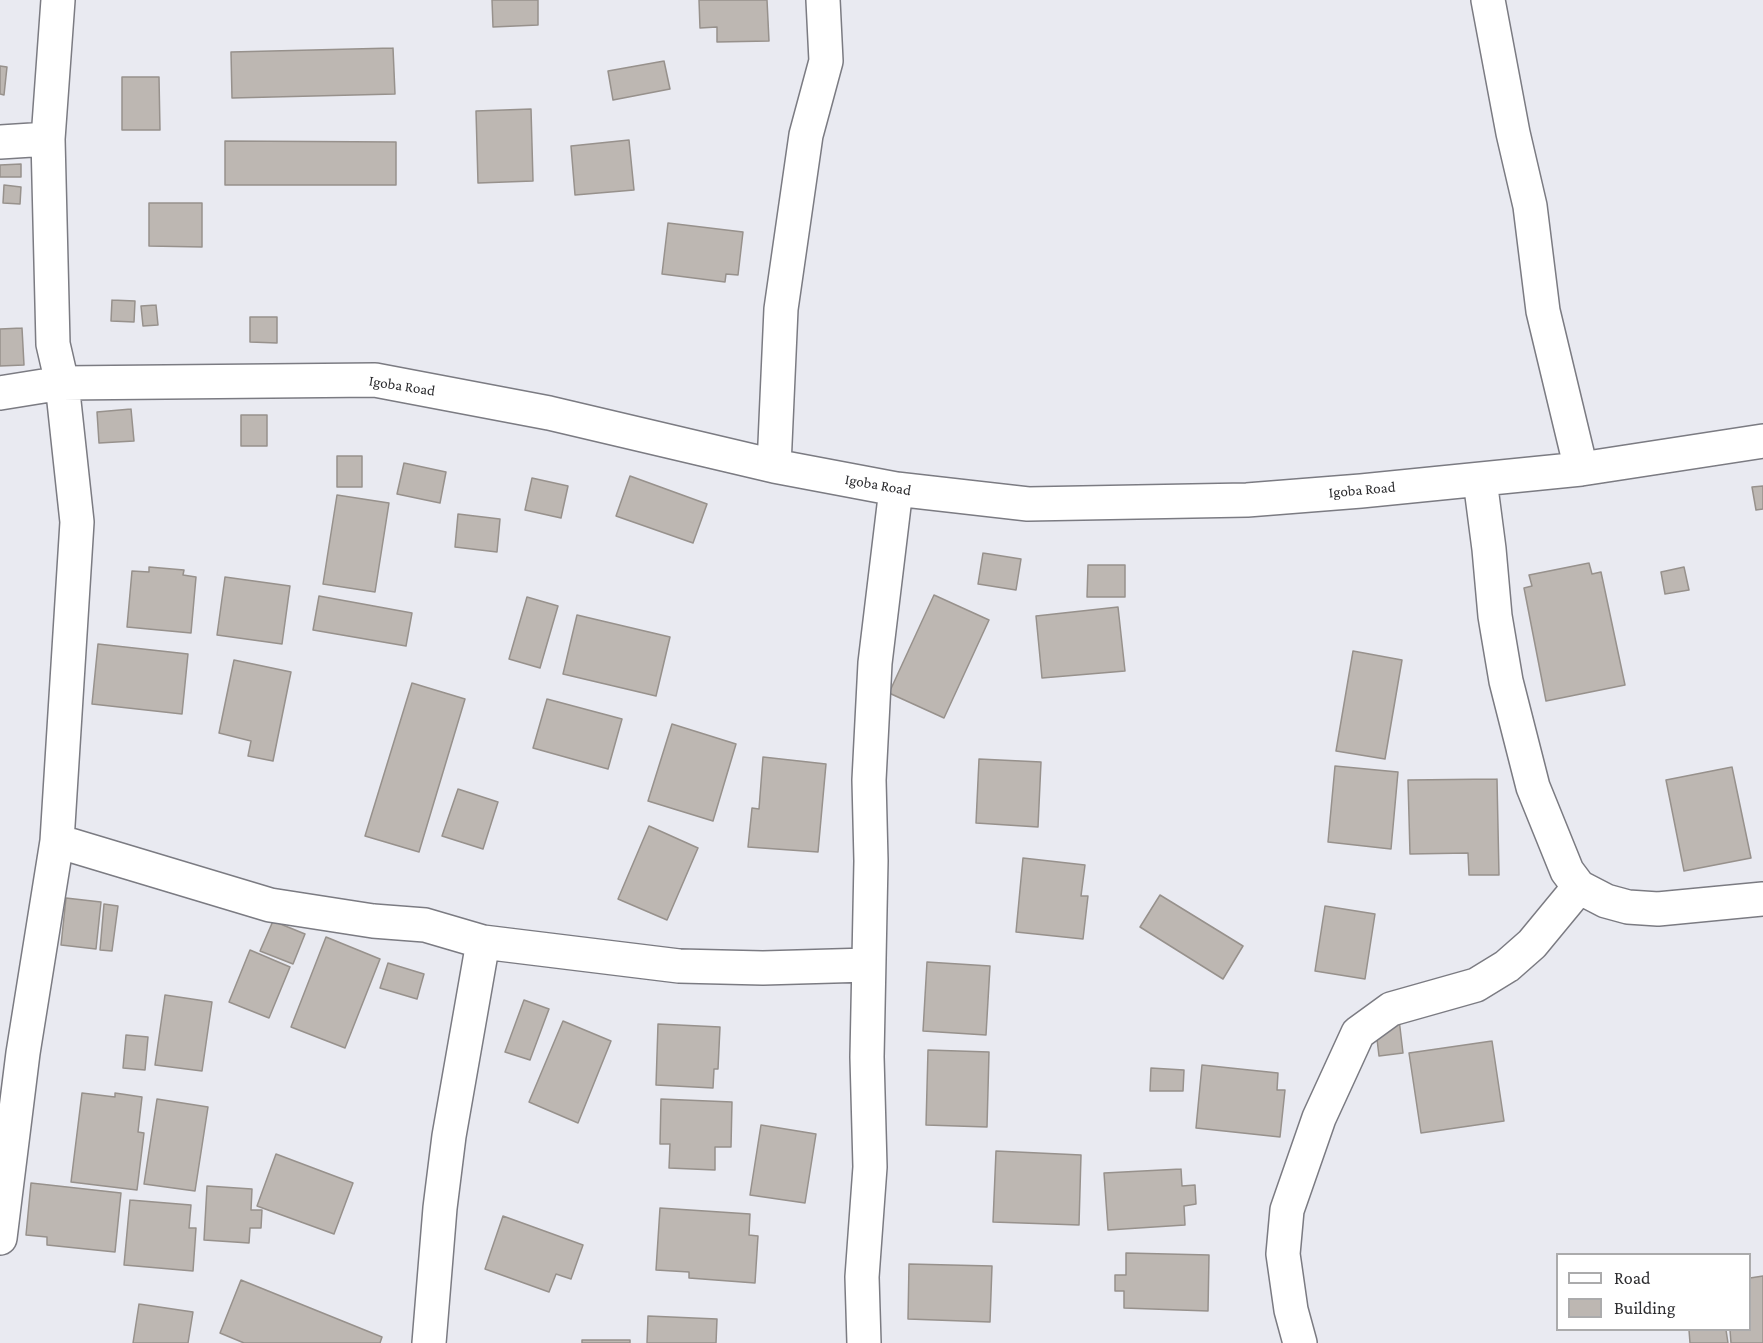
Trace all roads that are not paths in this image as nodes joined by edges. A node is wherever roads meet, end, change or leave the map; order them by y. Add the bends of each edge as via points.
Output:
1 (58, 0) edge
2 (823, 0) edge
3 (1488, 0) edge
4 (48, 139) junction
5 (0, 142) edge
6 (62, 384) junction
7 (0, 393) edge
8 (1763, 441) edge
9 (774, 466) junction
10 (1581, 469) junction
11 (1480, 480) junction
12 (896, 489) junction
13 (57, 841) junction
14 (1579, 887) junction
15 (1763, 899) edge
16 (483, 942) junction
17 (868, 966) junction
18 (0, 1238) edge
19 (429, 1343) edge
20 (864, 1343) edge
21 (1300, 1343) edge

1 - 4 street
2 - 9 street via 825,61 806,135 781,309
3 - 10 street via 1530,206 1543,311
4 - 5 street
4 - 6 street via 53,344
6 - 7 street, Igoba Road
6 - 9 street, Igoba Road via 375,380 549,412
6 - 13 street via 77,522
8 - 10 street, Igoba Road
9 - 12 street, Igoba Road
10 - 11 street, Igoba Road
11 - 12 street, Igoba Road via 1246,500 1134,504 1028,504
11 - 14 street via 1506,681 1533,787 1567,871
12 - 17 street via 875,663 869,780
13 - 16 street via 270,905 425,925
13 - 18 street via 23,1053
14 - 15 street via 1606,901 1658,909
14 - 21 street via 1532,944 1507,966 1476,985 1390,1009 1358,1034 1319,1118 1287,1210 1283,1254
16 - 17 street via 679,966
16 - 19 street via 449,1136
17 - 20 street via 870,1167 862,1277

